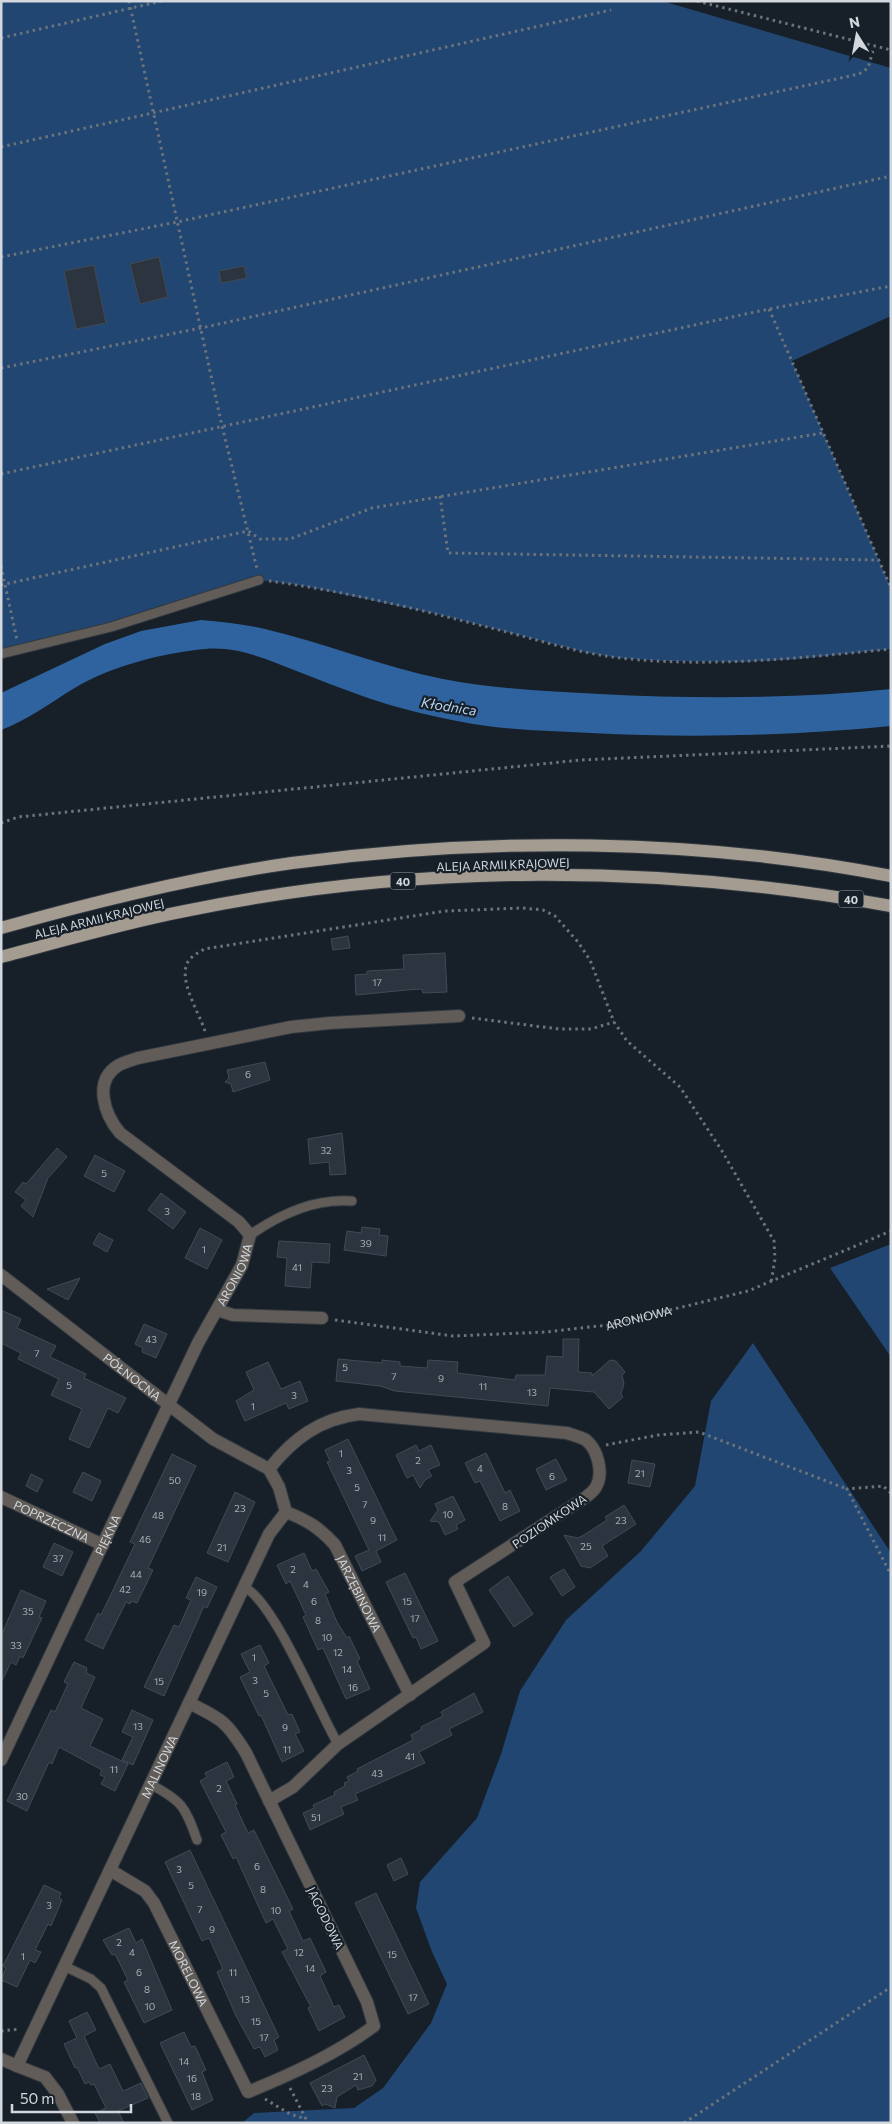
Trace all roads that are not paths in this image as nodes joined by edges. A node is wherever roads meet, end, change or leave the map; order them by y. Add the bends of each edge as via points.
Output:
1 (259, 580) road end
2 (1, 654) edge
3 (891, 876) edge
4 (891, 906) edge
5 (1, 928) edge
6 (1, 958) edge
7 (459, 1016) road end
8 (352, 1201) dead end
9 (250, 1235) junction
10 (1, 1274) edge
11 (217, 1310) junction
12 (322, 1318) road end
13 (169, 1404) junction
14 (269, 1469) junction
15 (1, 1497) edge
16 (286, 1512) junction
17 (103, 1545) junction
18 (244, 1587) junction
19 (410, 1695) junction
20 (189, 1703) junction
21 (338, 1744) junction
22 (1, 1760) edge
23 (150, 1784) junction
24 (269, 1801) junction
25 (197, 1840) dead end
26 (110, 1870) junction
27 (64, 1966) junction
28 (1, 2059) edge
29 (18, 2066) junction
30 (253, 2090) joint
31 (73, 2123) edge
32 (168, 2123) edge

1 - 2 lane via 111,628
3 - 5 main road, ALEJA ARMII KRAJOWEJ via 772,858 636,848 563,846 412,851 291,864 179,884 107,898
4 - 6 main road, ALEJA ARMII KRAJOWEJ / 40 via 812,892 685,880 567,875 451,878 342,887 186,910
7 - 9 street, ARONIOWA via 291,1027 138,1058 119,1065 110,1074 103,1093 105,1110 120,1133 239,1222
8 - 9 lane via 331,1199 304,1207 273,1219
9 - 11 street, ARONIOWA via 242,1264
10 - 13 street, PÓŁNOCNA
11 - 12 street, ARONIOWA via 233,1315
11 - 13 street, PIĘKNA
13 - 14 street, PÓŁNOCNA via 213,1439
13 - 17 street, PIĘKNA
14 - 16 street via 280,1487
14 - 19 street, POZIOMKOWA via 287,1446 310,1431 338,1416 359,1414 567,1433 586,1440 594,1450 599,1478 586,1497 455,1582 484,1643
15 - 17 street, POPRZECZNA
16 - 18 street, MALINOWA via 269,1534
16 - 19 street, JARZĘBINOWA via 309,1521 335,1545
17 - 22 street, PIĘKNA
18 - 20 street, MALINOWA
18 - 21 lane via 269,1610
19 - 21 street, POZIOMKOWA
20 - 23 street, MALINOWA
20 - 24 street, JAGODOWA via 213,1714 231,1728
21 - 24 street, POZIOMKOWA via 305,1777
23 - 25 lane via 174,1797 186,1811
23 - 26 street, MALINOWA
24 - 30 street, JAGODOWA via 367,2002 374,2026 354,2041
26 - 27 street, MALINOWA
26 - 30 street, MORELOWA via 145,1891 154,1903
27 - 29 street, MALINOWA
27 - 32 lane via 91,1979 101,1988
28 - 29 street
29 - 31 street via 45,2077

